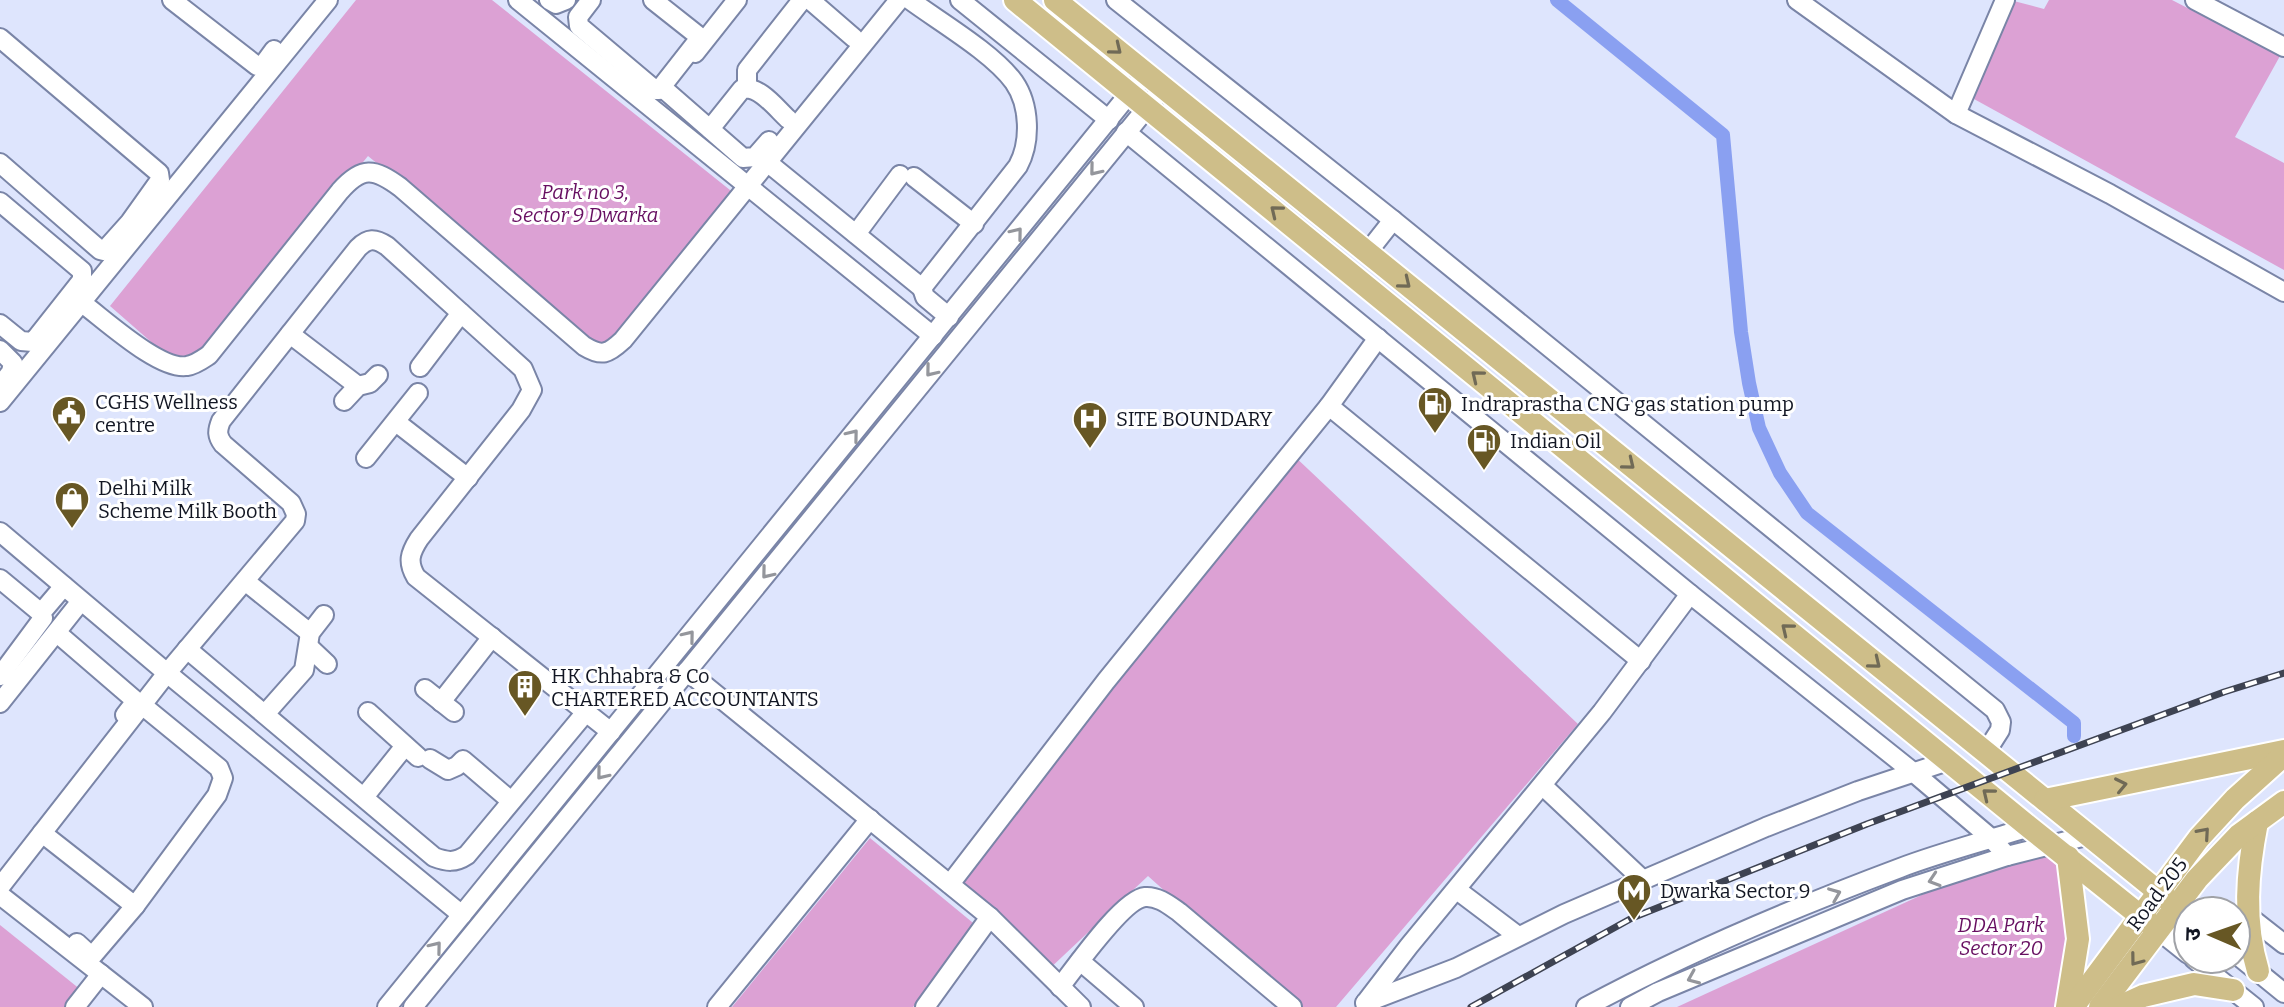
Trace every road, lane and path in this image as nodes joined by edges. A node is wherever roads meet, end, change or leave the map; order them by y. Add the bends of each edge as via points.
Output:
1 (172, 0) edge
2 (312, 0) edge
3 (328, 0) edge
4 (518, 0) edge
5 (591, 0) edge
6 (737, 0) edge
7 (802, 0) edge
8 (810, 0) edge
9 (885, 0) edge
10 (899, 0) edge
11 (910, 0) edge
12 (960, 0) edge
13 (1015, 0) edge
14 (1055, 0) edge
15 (1116, 0) edge
16 (1797, 0) edge
17 (2005, 0) edge
18 (2195, 0) edge
19 (656, 1) edge
20 (552, 6) edge
21 (2226, 7) edge
22 (0, 38) edge
23 (854, 38) junction
24 (2284, 47) edge
25 (1040, 64) junction
26 (743, 72) junction
27 (1154, 80) junction
28 (1018, 89) junction
29 (665, 90) junction
30 (1139, 99) junction
31 (651, 108) junction
32 (1956, 114) junction
33 (788, 119) junction
34 (1109, 120) junction
35 (710, 129) junction
36 (1126, 132) junction
37 (767, 162) junction
38 (0, 163) edge
39 (747, 186) junction
40 (0, 202) edge
41 (1393, 220) junction
42 (974, 224) junction
43 (135, 226) junction
44 (852, 231) junction
45 (1367, 253) junction
46 (922, 288) junction
47 (2284, 292) edge
48 (82, 303) junction
49 (461, 313) junction
50 (949, 317) junction
51 (0, 324) edge
52 (290, 334) junction
53 (933, 336) junction
54 (1378, 338) junction
55 (0, 350) edge
56 (420, 367) dead end
57 (378, 375) dead end
58 (0, 386) edge
59 (358, 386) junction
60 (418, 393) dead end
61 (344, 401) dead end
62 (0, 402) edge
63 (1329, 406) junction
64 (396, 422) junction
65 (1548, 433) junction
66 (366, 458) dead end
67 (1529, 462) junction
68 (468, 478) junction
69 (0, 532) edge
70 (0, 579) edge
71 (245, 581) junction
72 (64, 586) junction
73 (1690, 594) junction
74 (81, 601) junction
75 (41, 613) junction
76 (324, 615) dead end
77 (57, 633) junction
78 (492, 637) junction
79 (310, 640) junction
80 (187, 649) junction
81 (8, 656) edge
82 (1641, 661) junction
83 (327, 664) dead end
84 (687, 671) junction
85 (167, 673) junction
86 (0, 676) edge
87 (425, 689) dead end
88 (0, 703) edge
89 (142, 705) junction
90 (368, 712) dead end
91 (586, 712) junction
92 (265, 714) junction
93 (611, 732) junction
94 (1986, 752) junction
95 (2284, 753) edge
96 (418, 754) junction
97 (1948, 761) junction
98 (1913, 772) junction
99 (1543, 786) junction
100 (364, 797) junction
101 (2045, 800) junction
102 (511, 801) junction
103 (2284, 802) edge
104 (870, 819) junction
105 (2257, 822) junction
106 (2029, 827) junction
107 (42, 833) junction
108 (2090, 835) junction
109 (1992, 839) junction
110 (2061, 851) junction
111 (2007, 856) junction
112 (0, 863) edge
113 (1643, 880) junction
114 (950, 884) junction
115 (1, 888) edge
116 (1457, 890) junction
117 (2177, 895) edge
118 (2182, 895) edge
119 (2248, 895) edge
120 (2172, 902) edge
121 (135, 906) junction
122 (2172, 906) edge
123 (462, 915) junction
124 (990, 917) junction
125 (2252, 919) edge
126 (2150, 923) junction
127 (1518, 936) junction
128 (2172, 941) edge
129 (2284, 944) edge
130 (2252, 952) edge
131 (1080, 961) junction
132 (2252, 966) edge
133 (2258, 971) junction
134 (101, 974) junction
135 (2214, 975) edge
136 (1060, 987) junction
137 (2233, 990) junction
138 (2284, 993) edge
139 (1363, 1005) edge
140 (75, 1007) edge
141 (143, 1007) edge
142 (387, 1007) edge
143 (413, 1007) edge
144 (717, 1007) edge
145 (925, 1007) edge
146 (1081, 1007) edge
147 (1134, 1007) edge
148 (1292, 1007) edge
149 (1586, 1007) edge
150 (1630, 1007) edge
151 (2070, 1007) edge
152 (2100, 1007) edge
153 (2119, 1007) edge
154 (2254, 1007) edge

1 - 2 street via 257,66
3 - 43 street
4 - 20 street
5 - 19 street via 578,17 579,26 659,90 699,39
6 - 29 street
7 - 26 street
8 - 23 street
9 - 23 street
10 - 37 street
11 - 28 street via 986,56
12 - 25 street
13 - 30 main road
14 -> 27 main road
15 - 41 street
16 - 32 street
17 - 32 street
18 - 21 street
20 - 31 street
21 - 24 street
22 - 43 street via 159,173
23 - 33 street
25 - 28 street
25 - 34 street
26 - 33 street
26 - 35 street
27 - 30 street
27 - 45 main road
28 - 42 street via 1027,133 1025,154
29 - 31 street
29 - 35 street
30 - 34 street
30 - 36 street
65 -> 30 main road
31 - 39 street
32 - 47 street
33 - 35 street via 749,160
50 -> 34 street
36 - 54 street
36 -> 84 street
37 - 39 street
37 - 44 street
38 - 43 street via 100,250 108,250
39 - 48 street via 610,352 595,353 584,346 400,187 367,171 352,177 209,355 197,362 186,367 169,364
39 - 53 street
40 - 51 street via 82,271 82,280 33,342 21,341
41 - 45 street
41 - 94 street via 1995,710 2000,730
42 - 44 street via 903,174
42 - 46 street
43 - 48 street
44 - 46 street
45 -> 94 main road
46 - 50 street
48 - 62 street
49 - 52 street via 387,246 371,239 358,248
49 - 56 street
49 - 68 street via 523,369 532,390
50 - 53 street
52 - 59 street
52 - 71 street via 218,429 223,444 291,503 296,514
93 -> 53 street
54 - 63 street
54 - 67 street
55 - 58 street via 13,363
57 - 59 street
59 - 61 street
60 - 64 street
63 - 82 street
63 - 114 street
64 - 66 street
64 - 68 street
65 - 67 street
97 -> 65 main road
67 - 73 street
68 - 78 street via 419,539 409,565 416,577
69 - 72 street
70 - 75 street
71 - 79 street
71 - 80 street
72 - 74 street
72 - 75 street
73 - 82 street
73 - 98 street
74 - 77 street
74 - 85 street
75 - 81 street via 41,623
76 - 79 street
77 - 88 street
77 - 112 street via 136,701
78 - 87 street via 448,707
78 - 91 street
79 - 83 street
79 - 92 street via 304,670
80 - 85 street
80 - 92 street
81 - 86 street
82 - 99 street
84 - 104 street
84 -> 143 street
85 - 89 street
85 - 123 street
89 - 107 street
89 - 121 street via 219,768 223,778 217,795
90 - 96 street
91 - 93 street
91 - 102 street
92 - 100 street
93 - 123 street
94 - 101 main road
101 -> 95 main road
117 -> 95 main road, Road 205 via 2199,838
96 - 100 street
96 - 102 street via 448,770 469,753
97 - 98 street
106 -> 97 main road
98 - 109 street
98 - 113 street
99 - 113 street
99 - 116 street
100 - 102 street via 434,857 447,862 467,855
101 - 108 main road
103 - 105 main road, Road 205
104 - 114 street
104 - 144 street
105 - 118 main road, Road 205
105 - 119 main road
106 - 109 street
106 - 110 main road
107 - 115 street
107 - 121 street
108 - 110 street
108 - 120 main road
109 - 111 street
149 -> 109 street via 1779,916 1902,867
110 - 111 street
110 - 126 main road
110 - 151 main road via 2078,939
111 -> 150 street via 1902,890
113 - 127 street
114 - 124 street
115 - 121 street via 92,955
115 - 134 street
116 - 127 street
116 - 139 street
122 - 126 main road, Road 205
142 -> 123 street
124 - 136 street
124 - 145 street
125 - 129 street
126 - 128 street
126 - 151 main road, Road 205
126 -> 152 main road, Road 205
127 - 139 street via 1456,968
130 - 133 main road
131 - 136 street
131 - 147 street
131 - 148 street via 1136,900 1154,898 1179,912
132 - 133 street
133 - 138 street
134 - 140 street
134 - 141 street
135 - 137 street
136 - 146 street
137 - 153 main road via 2194,984
137 - 154 street

